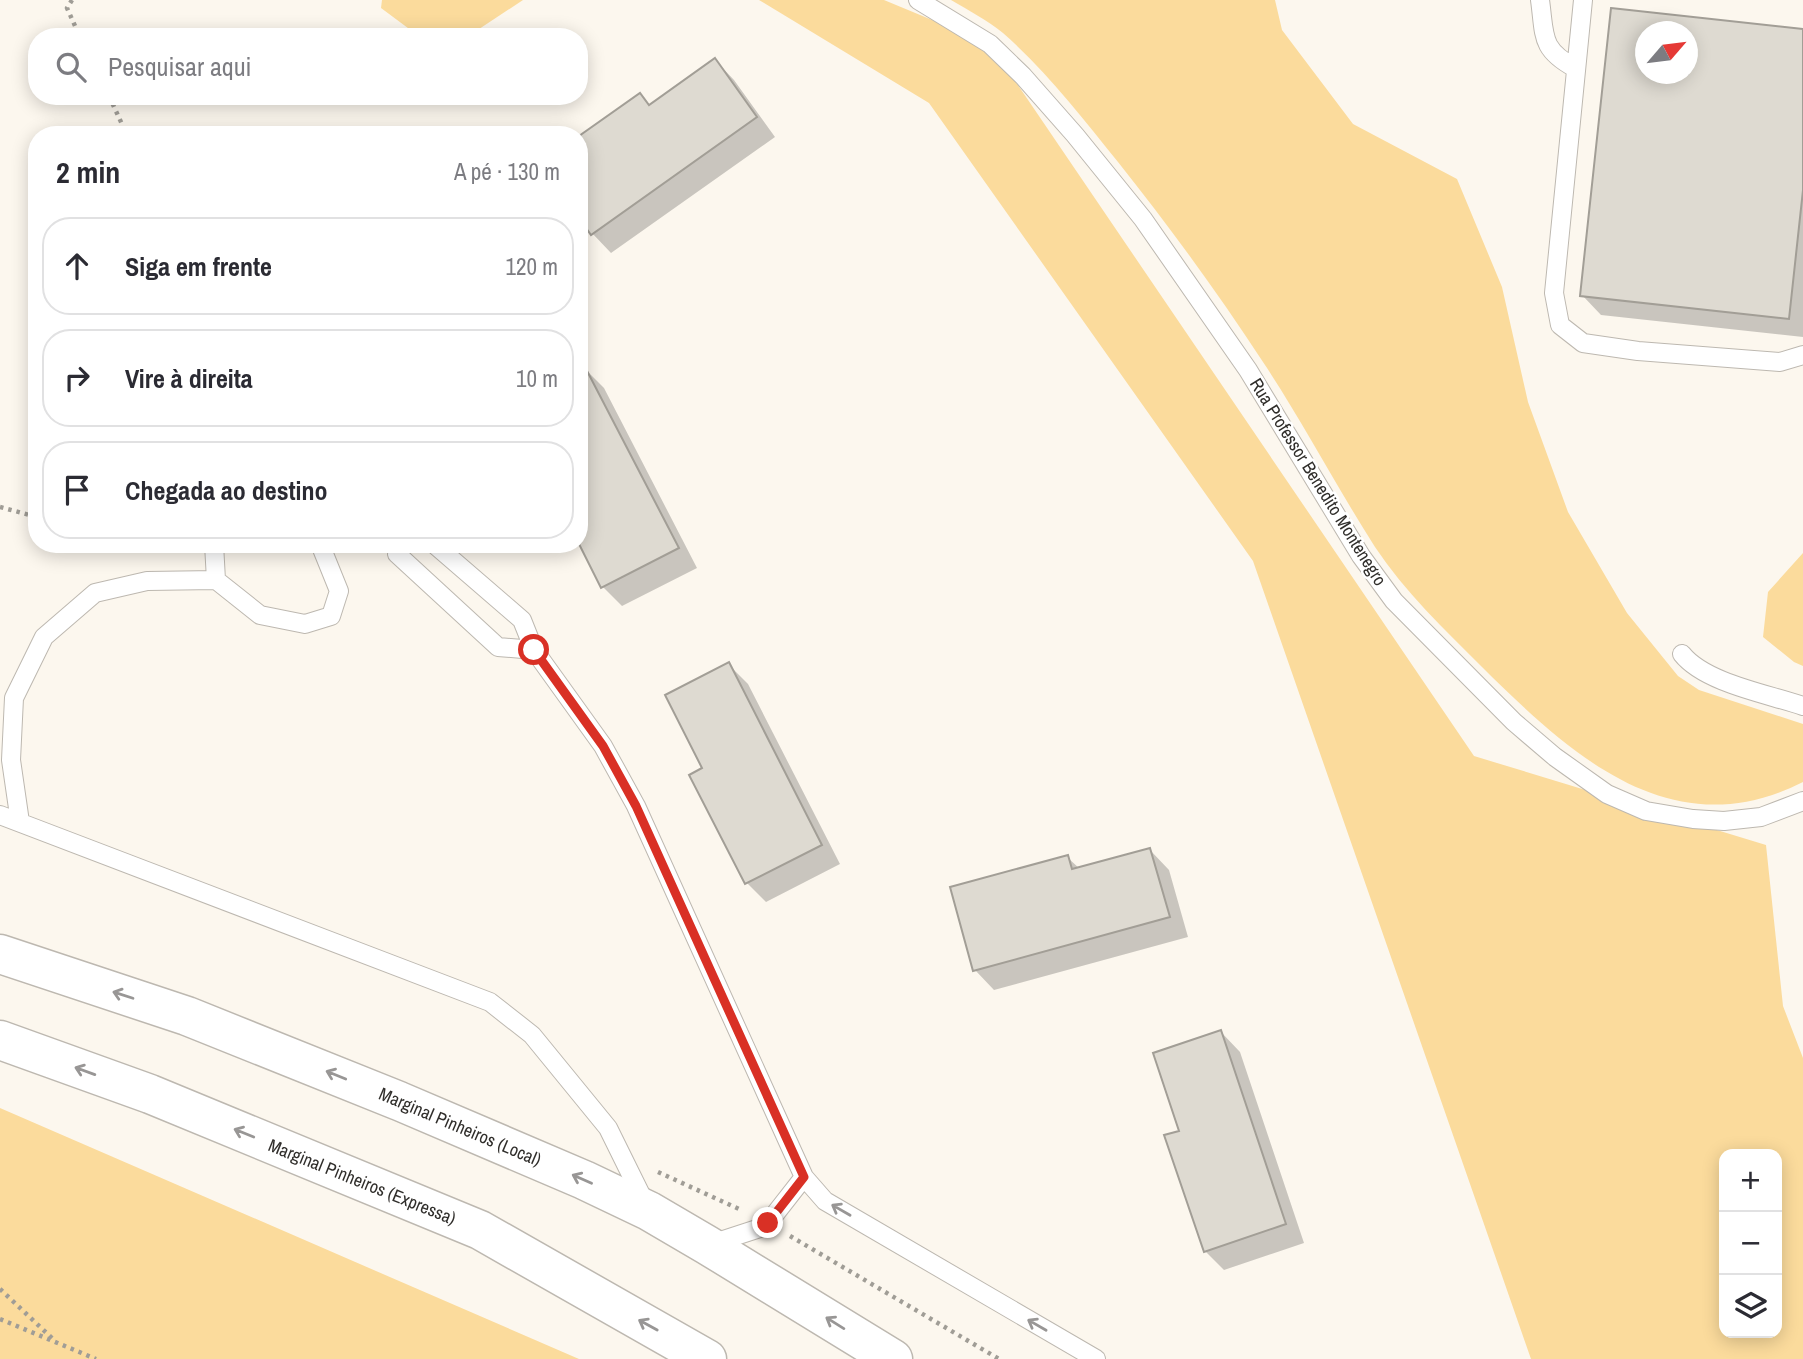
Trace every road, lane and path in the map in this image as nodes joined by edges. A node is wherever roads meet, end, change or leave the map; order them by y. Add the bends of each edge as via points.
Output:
1 (72, 0) edge
2 (918, 0) edge
3 (1539, 0) edge
4 (1583, 0) edge
5 (76, 28) edge
6 (1575, 68) junction
7 (112, 105) edge
8 (123, 126) edge
9 (1803, 355) edge
10 (0, 507) edge
11 (28, 515) edge
12 (214, 553) edge
13 (324, 553) edge
14 (398, 553) edge
15 (444, 553) edge
16 (216, 580) junction
17 (534, 650) junction
18 (1682, 654) dead end
19 (7, 699) edge
20 (1803, 706) edge
21 (1803, 801) edge
22 (0, 815) edge
23 (20, 822) junction
24 (0, 954) edge
25 (0, 1041) edge
26 (804, 1177) junction
27 (649, 1211) junction
28 (707, 1245) junction
29 (0, 1289) edge
30 (0, 1319) edge
31 (57, 1343) junction
32 (96, 1359) edge
33 (708, 1359) edge
34 (893, 1359) edge
35 (1096, 1359) edge

1 - 5 path via 67,8
2 - 21 lane, Rua Professor Benedito Montenegro via 990,44 1074,135 1143,219 1248,370 1361,556 1394,601 1514,722 1607,794 1646,811 1724,821 1761,817
3 - 6 lane via 1546,45
4 - 6 lane
6 - 9 lane via 1554,293 1560,325 1583,343 1637,351 1780,362
7 - 8 path
10 - 11 path
12 - 16 lane
13 - 16 lane via 339,591 331,616 304,624 260,615
14 - 17 lane via 498,647
15 - 17 lane via 522,620
16 - 19 lane via 147,582 95,593 44,637
17 - 26 lane via 603,746 636,806
18 - 20 lane via 1706,675
19 - 23 lane
22 - 23 lane
23 - 27 lane via 490,1002 531,1035 608,1128
27 -> 24 main road, Marginal Pinheiros (Local) via 399,1101 200,1021
33 -> 25 main road, Marginal Pinheiros (Expressa) via 480,1230 150,1094
26 - 28 lane via 768,1223
35 -> 26 lane via 825,1201
27 - 28 main road, Marginal Pinheiros (Local)
34 -> 28 main road, Marginal Pinheiros (Local)
29 - 31 path
30 - 31 path
31 - 32 path

